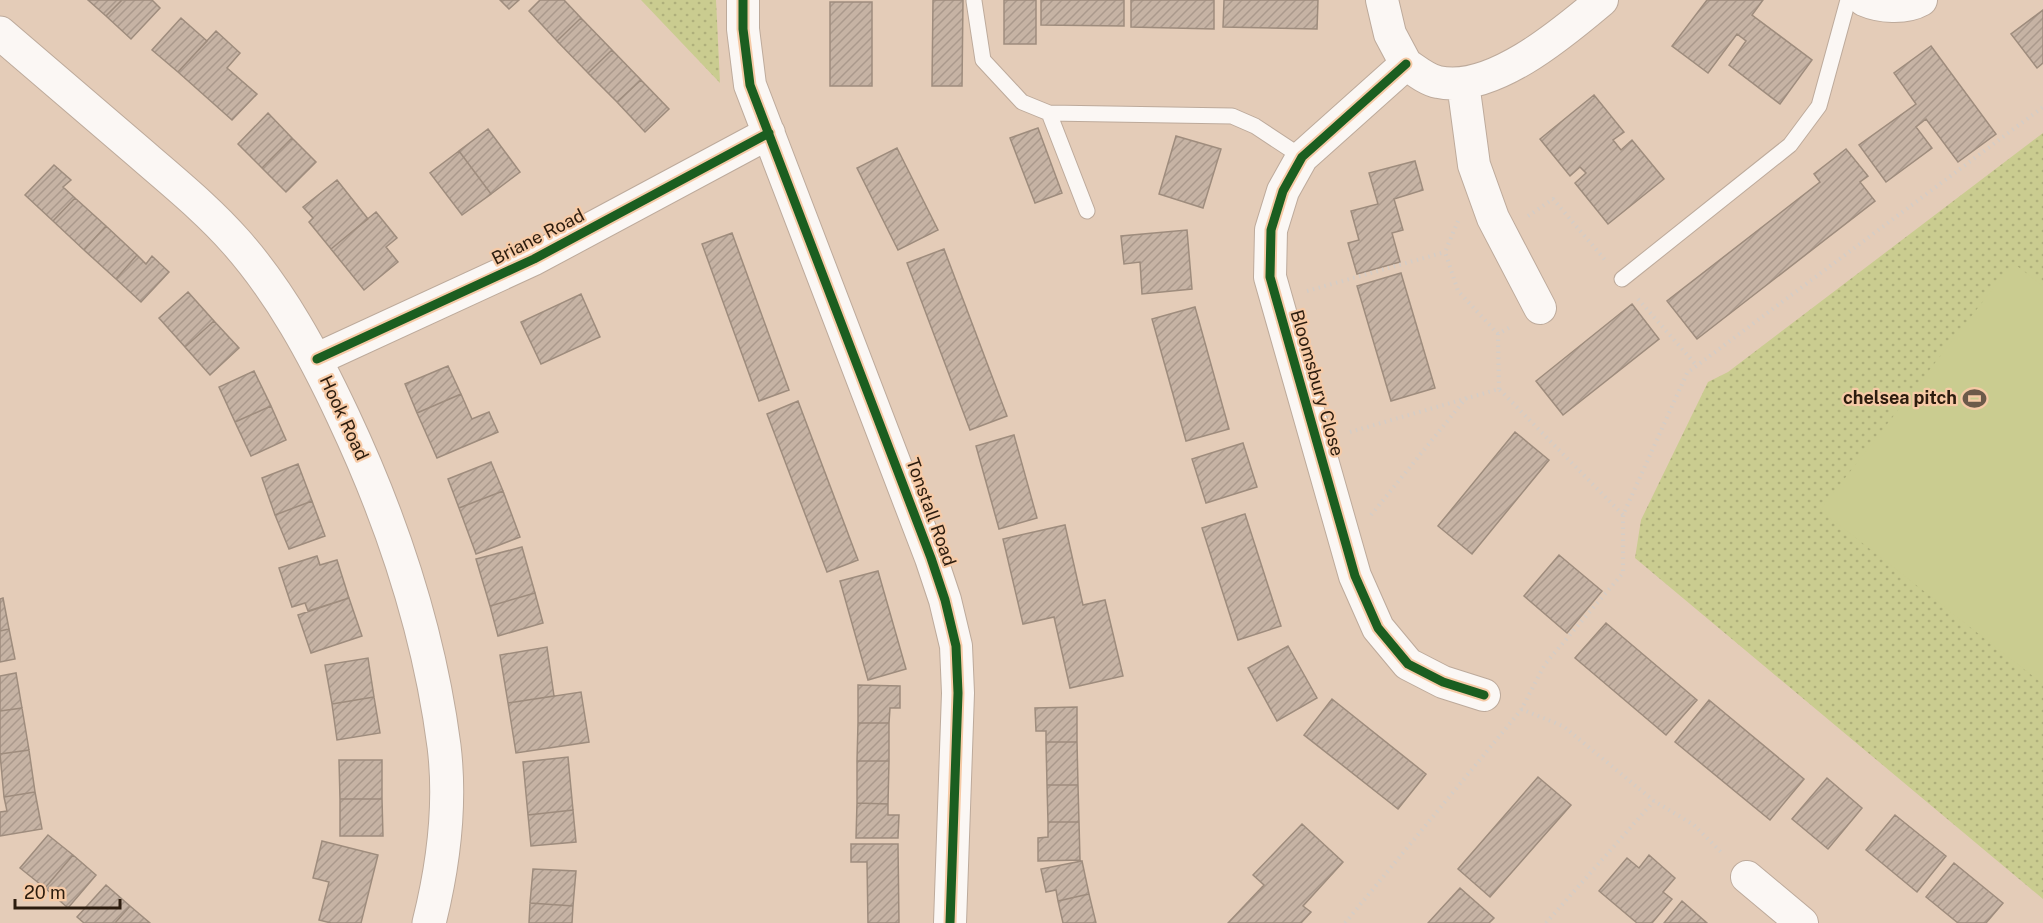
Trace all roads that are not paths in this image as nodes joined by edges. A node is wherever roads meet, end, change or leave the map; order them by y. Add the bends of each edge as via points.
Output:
1 (743, 0) edge
2 (1382, 0) edge
3 (1602, 0) edge
4 (1848, 0) edge
5 (1864, 0) edge
6 (1921, 0) edge
7 (974, 1) edge
8 (0, 33) edge
9 (1406, 64) junction
10 (1463, 83) junction
11 (1049, 114) junction
12 (769, 133) junction
13 (1302, 156) junction
14 (1087, 211) dead end
15 (1622, 279) dead end
16 (1540, 308) road end
17 (317, 359) junction
18 (1484, 695) road end
19 (1747, 877) road end
20 (429, 923) edge
21 (950, 923) edge
22 (1802, 923) edge

1 - 12 street, Tonstall Road via 750,85
2 - 9 street via 1389,34
3 - 10 street via 1555,40 1503,70
4 - 15 lane via 1819,106 1790,146
5 - 6 street via 1879,6
7 - 11 lane via 983,60 1022,102
8 - 17 main road, Hook Road via 176,184 236,241
9 - 10 street via 1437,82
9 - 13 street, Bloomsbury Close
10 - 16 street via 1474,165 1493,218
11 - 13 lane via 1232,116 1256,126
11 - 14 lane
12 - 17 street, Briane Road via 534,259
12 - 21 street, Tonstall Road via 931,558 956,646 958,693
13 - 18 street, Bloomsbury Close via 1283,191 1271,230 1270,277 1355,576 1378,628 1408,664 1443,682
17 - 20 main road, Hook Road via 373,479 403,562 431,670 444,748 445,825
19 - 22 street

